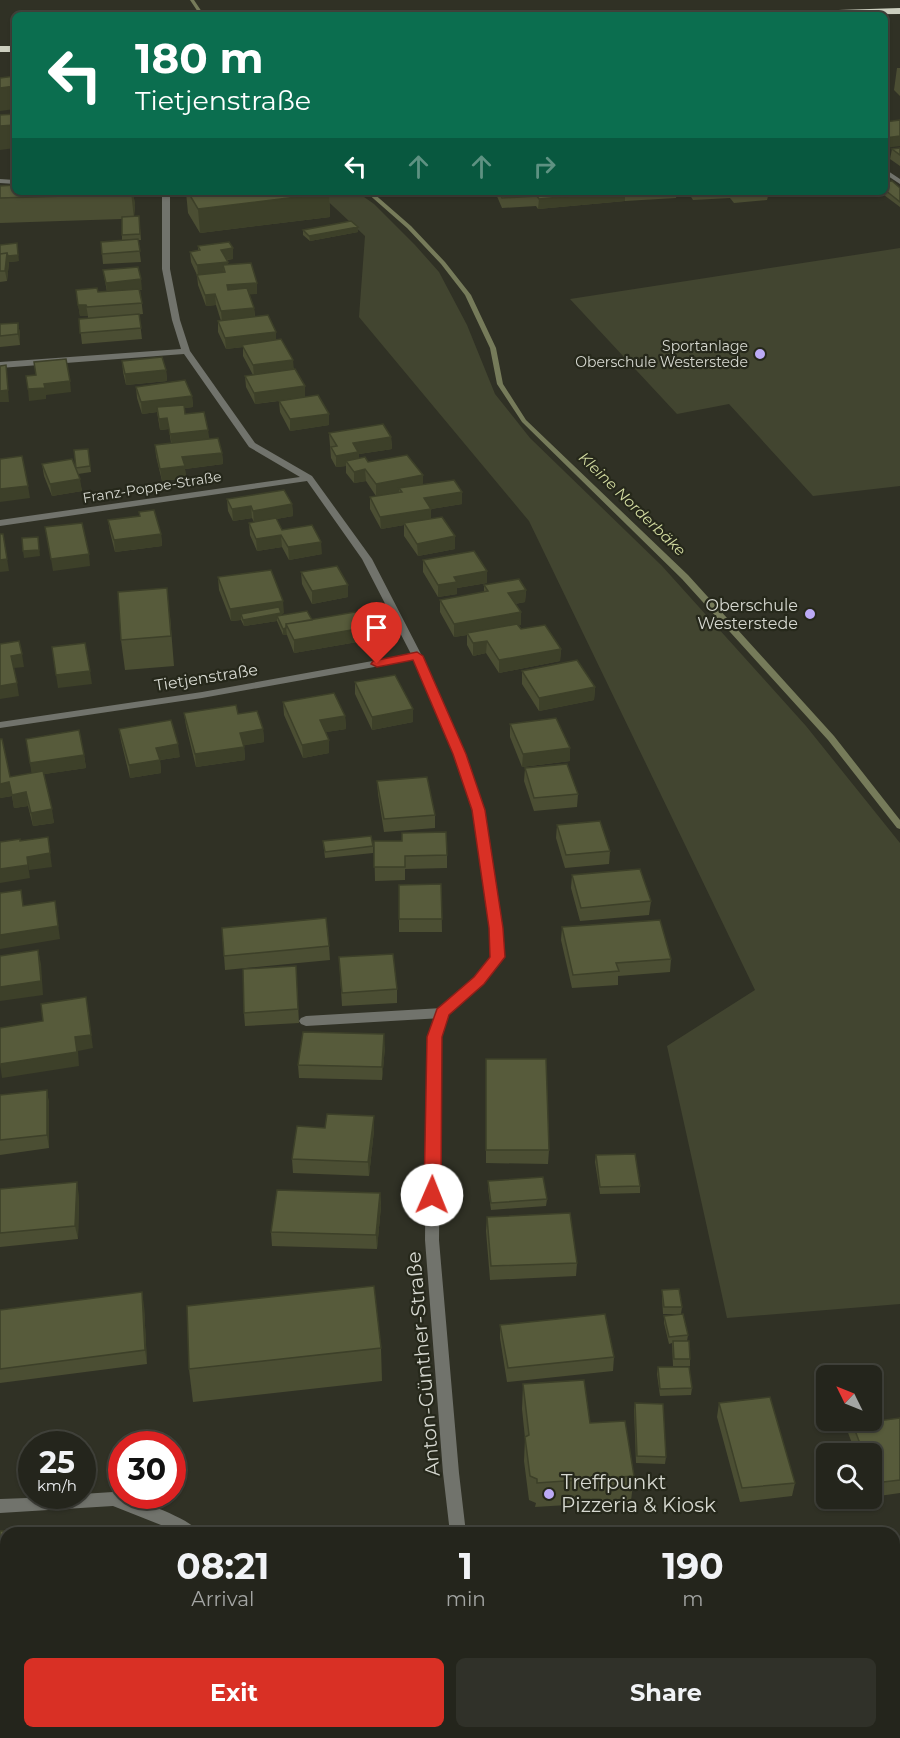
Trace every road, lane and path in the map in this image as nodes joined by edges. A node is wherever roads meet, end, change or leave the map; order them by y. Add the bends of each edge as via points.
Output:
1 (900, 11) edge
2 (869, 12) edge
3 (166, 195) edge
4 (186, 351) junction
5 (0, 365) edge
6 (309, 478) junction
7 (0, 524) edge
8 (417, 656) junction
9 (0, 725) edge
10 (442, 1013) junction
11 (306, 1021) dead end
12 (0, 1506) edge
13 (165, 1526) edge
14 (457, 1527) edge

1 - 2 highway
3 - 4 street via 166,269
4 - 5 street
4 - 6 street via 252,445
6 - 7 street, Franz-Poppe-Straße
6 - 8 street via 367,559
8 - 9 street, Tietjenstraße via 202,696
8 - 10 street via 478,810 496,928 497,957 479,981
10 - 11 street
10 - 14 street, Anton-Günther-Straße via 434,1037 432,1240
12 - 13 street via 113,1498

